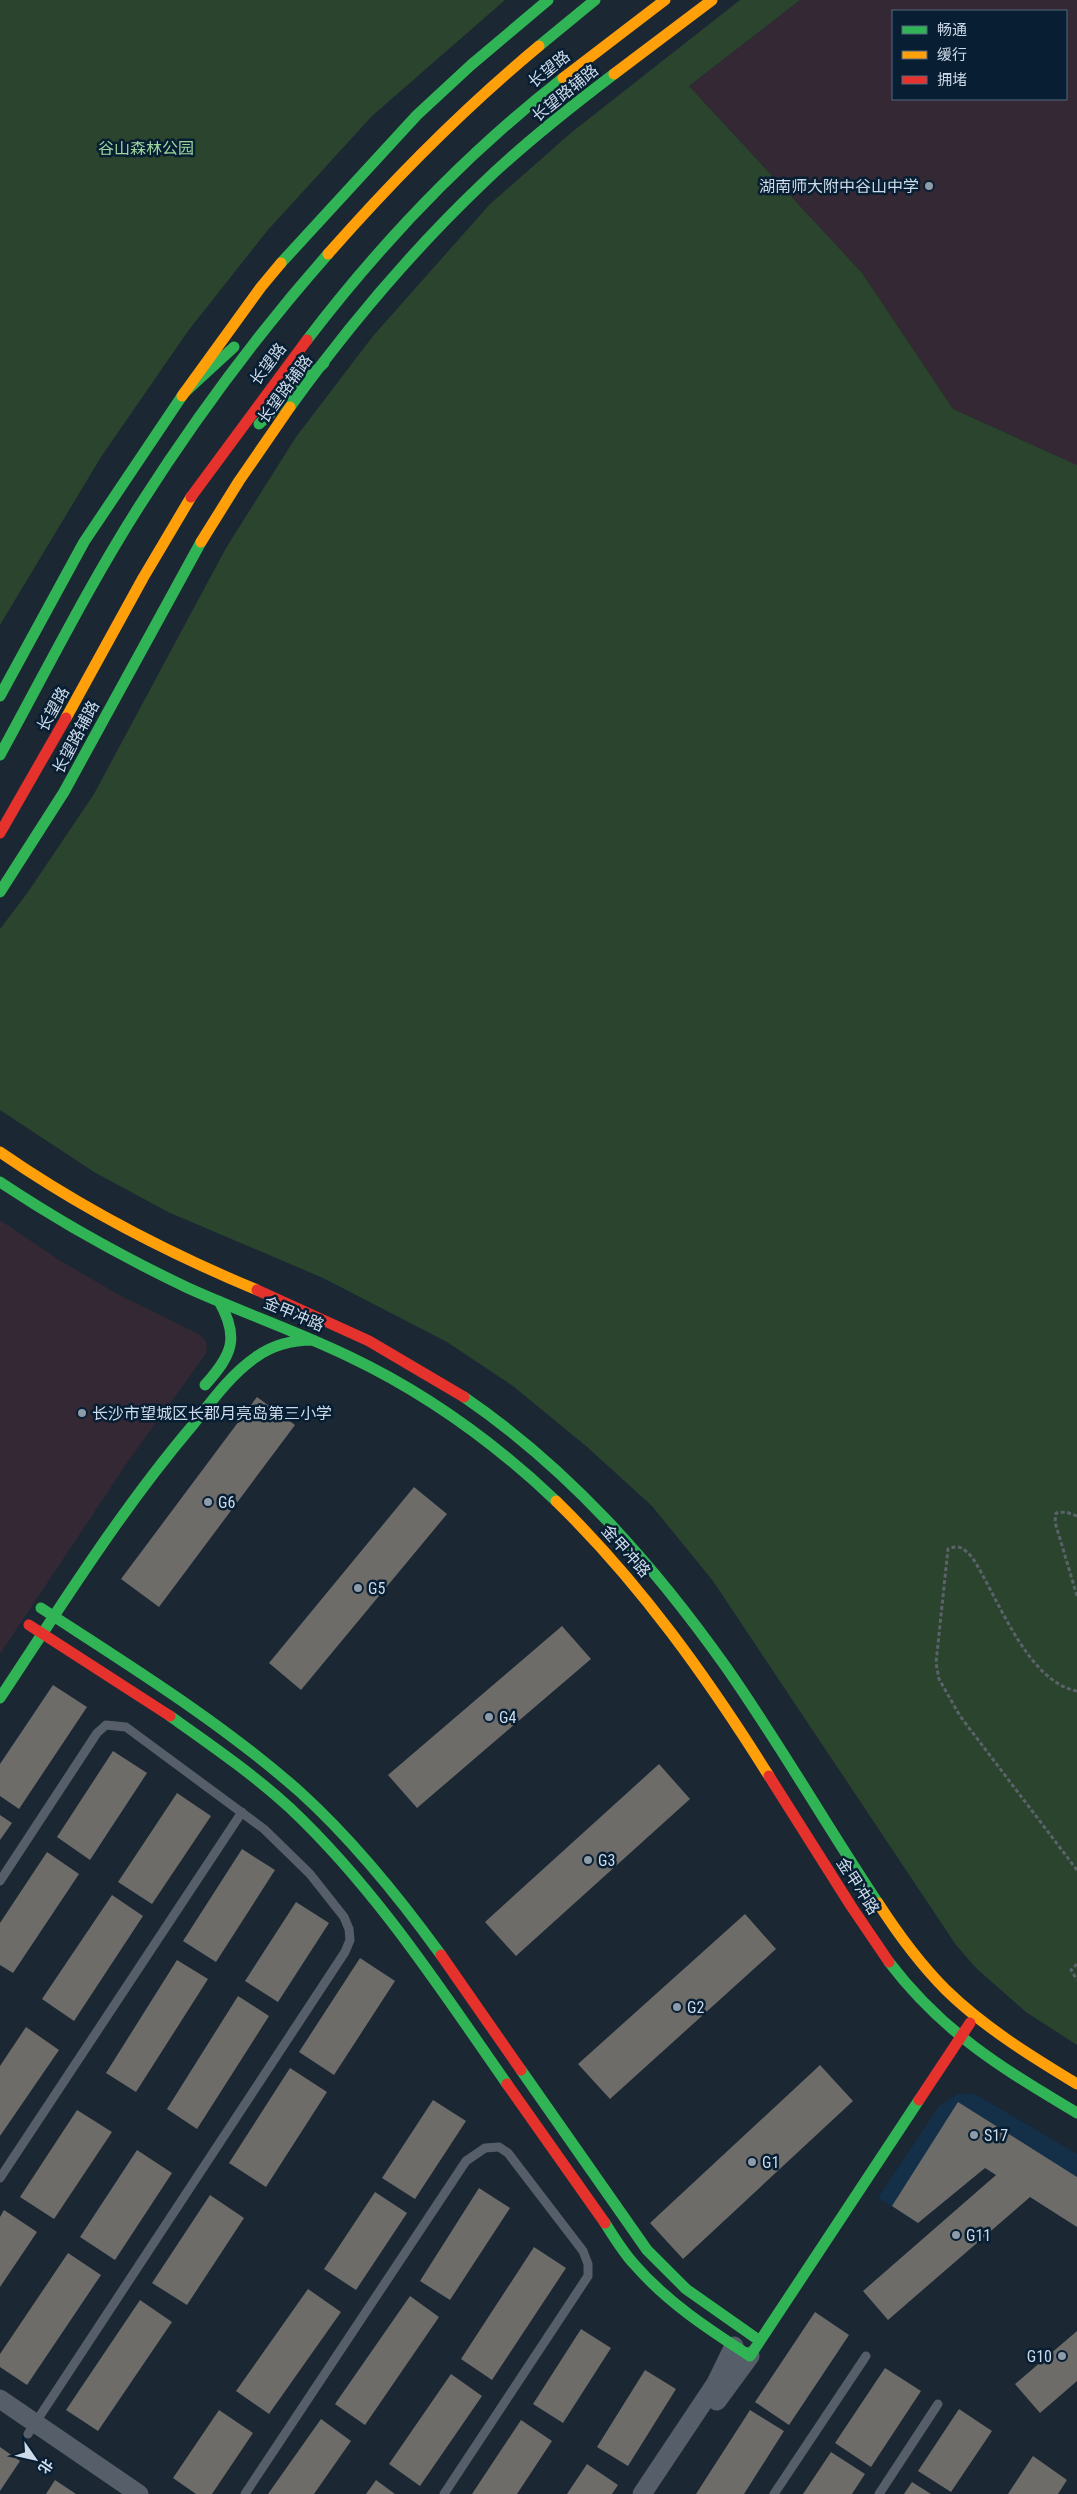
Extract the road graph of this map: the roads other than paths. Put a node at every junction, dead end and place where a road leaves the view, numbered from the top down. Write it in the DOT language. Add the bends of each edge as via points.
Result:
graph roads {
  1 [pos="548,0"];
  2 [pos="595,0"];
  3 [pos="665,0"];
  4 [pos="712,0"];
  5 [pos="288,297"];
  6 [pos="324,363"];
  7 [pos="184,393"];
  8 [pos="211,469"];
  9 [pos="0,696"];
  10 [pos="0,755"];
  11 [pos="0,833"];
  12 [pos="0,892"];
  13 [pos="0,1152"];
  14 [pos="0,1182"];
  15 [pos="219,1301"];
  16 [pos="314,1340"];
  17 [pos="199,1392"];
  18 [pos="49,1595"];
  19 [pos="41,1608"];
  20 [pos="54,1617"];
  21 [pos="43,1634"];
  22 [pos="0,1698"];
  23 [pos="242,1812"];
  24 [pos="0,1880"];
  25 [pos="961,2004"];
  26 [pos="975,2016"];
  27 [pos="944,2030"];
  28 [pos="960,2038"];
  29 [pos="1077,2084"];
  30 [pos="1077,2113"];
  31 [pos="0,2178"];
  32 [pos="748,2340"];
  33 [pos="866,2356"];
  34 [pos="0,2399"];
  35 [pos="938,2404"];
  36 [pos="0,2414"];
  37 [pos="31,2428"];
  38 [pos="124,2492"];
  39 [pos="245,2494"];
  40 [pos="444,2494"];
  41 [pos="642,2494"];
  42 [pos="656,2494"];
  43 [pos="774,2494"];
  44 [pos="879,2494"];
  1 -- 7 [label="main road" via="470,65 320,218 261,287"];
  2 -- 5 [label="main road, 长望路" via="515,64 464,112 356,220"];
  3 -- 8 [label="main road, 长望路" via="499,131 437,191 380,251 331,310"];
  4 -- 6 [label="main road, 长望路辅路" via="554,122 481,186 425,243"];
  5 -- 7 [label="main road"];
  5 -- 10 [label="main road, 长望路" via="227,376 161,472 117,542"];
  6 -- 8 [label="main road"];
  6 -- 12 [label="main road, 长望路辅路" via="238,481 168,598 85,757"];
  7 -- 9 [label="main road" via="84,542"];
  8 -- 11 [label="main road, 长望路" via="151,565 61,730"];
  13 -- 25 [label="main road, 金甲冲路" via="131,1233 340,1326 411,1364 448,1385 535,1450 614,1526 669,1588 723,1664 910,1949"];
  14 -- 15 [label="main road, 金甲冲路" via="62,1222"];
  15 -- 16 [label="main road, 金甲冲路"];
  15 -- 17 [label="main road" via="228,1315 233,1338 224,1365"];
  16 -- 20 [label="main road" via="278,1343 250,1361 237,1374 152,1475"];
  16 -- 27 [label="main road, 金甲冲路" via="391,1378 479,1435 570,1514 604,1549 684,1646 842,1892"];
  18 -- 19 [label="main road"];
  19 -- 20 [label="main road"];
  19 -- 21 [label="main road" via="27,1629"];
  20 -- 21 [label="main road"];
  20 -- 32 [label="main road" via="257,1756 333,1824 381,1876 422,1928 647,2250 670,2277"];
  21 -- 22 [label="main road"];
  21 -- 32 [label="main road" via="244,1770 318,1837 366,1889 406,1940 632,2262 655,2289 682,2312"];
  23 -- 24 [label="lane" via="126,1727 106,1725 97,1733"];
  23 -- 31 [label="lane"];
  23 -- 37 [label="lane" via="310,1874 344,1917 350,1940"];
  25 -- 26 [label="main road, 金甲冲路"];
  25 -- 27 [label="main road"];
  26 -- 28 [label="main road"];
  26 -- 29 [label="main road, 金甲冲路" via="1003,2038"];
  27 -- 28 [label="main road, 金甲冲路"];
  28 -- 30 [label="main road, 金甲冲路"];
  28 -- 32 [label="main road"];
  32 -- 41 [label="street"];
  32 -- 42 [label="street"];
  33 -- 43 [label="lane"];
  34 -- 37 [label="street"];
  35 -- 44 [label="lane"];
  36 -- 37 [label="street"];
  37 -- 38 [label="street"];
  39 -- 40 [label="lane" via="466,2161 485,2148 499,2147 508,2154 582,2251 588,2264 588,2276"];
}
